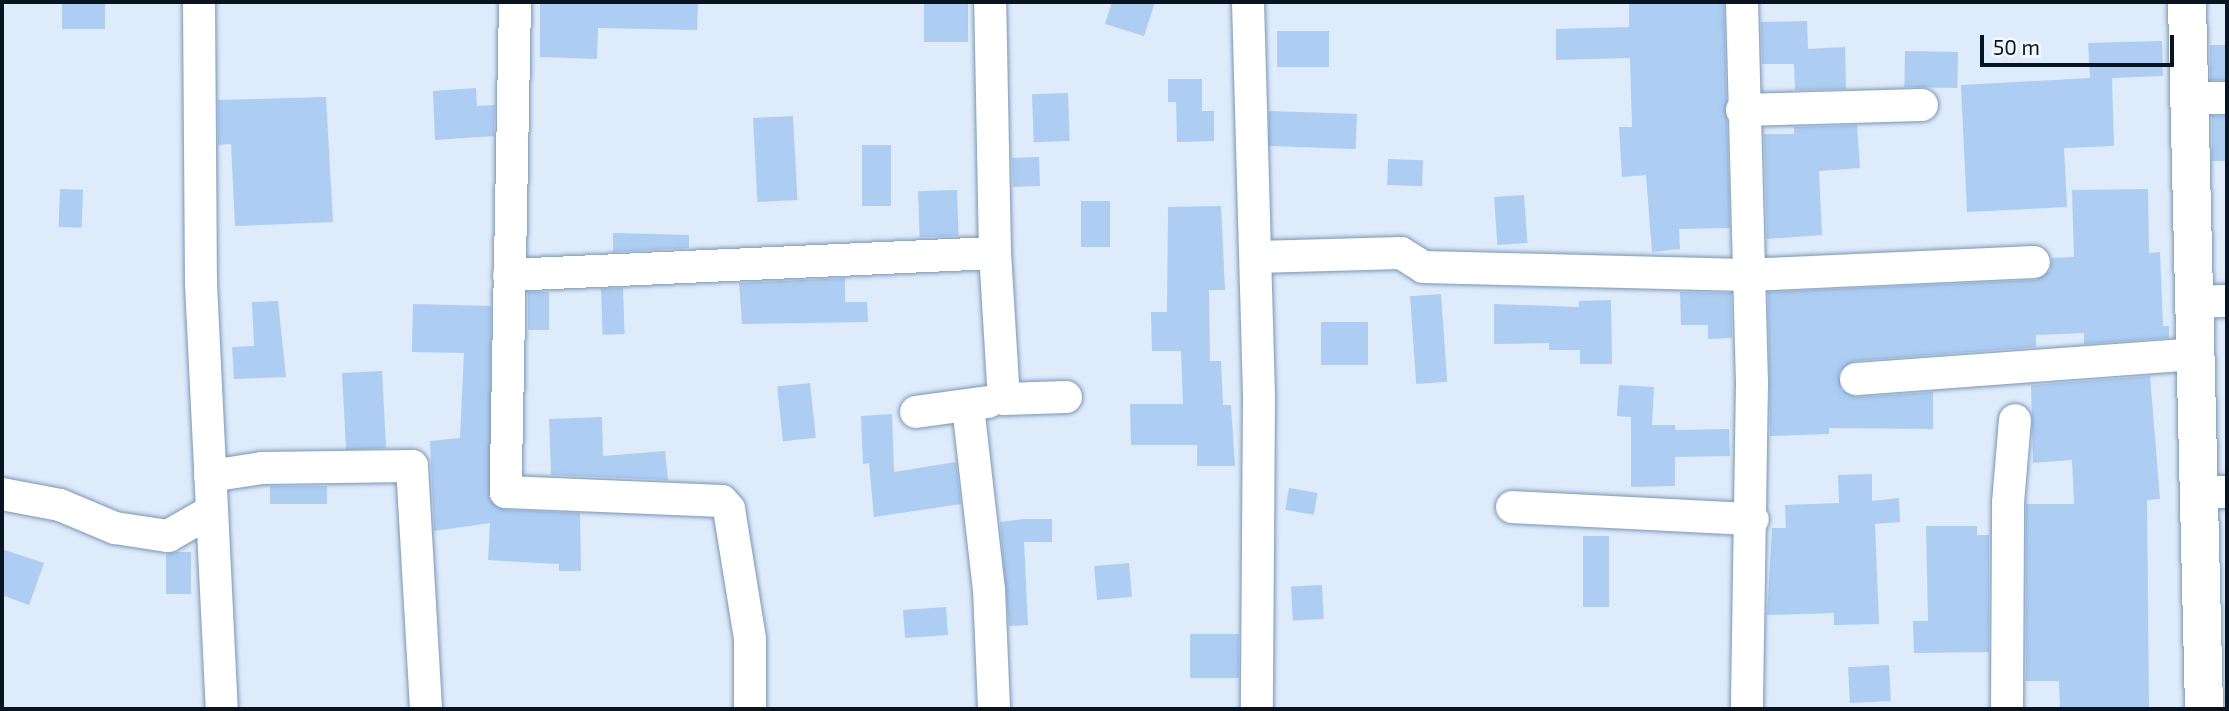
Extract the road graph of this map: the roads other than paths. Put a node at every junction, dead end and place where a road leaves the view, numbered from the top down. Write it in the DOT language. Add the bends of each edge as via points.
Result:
graph roads {
  1 [pos="199,2"];
  2 [pos="515,2"];
  3 [pos="990,2"];
  4 [pos="1248,2"];
  5 [pos="1742,2"];
  6 [pos="2187,2"];
  7 [pos="2188,98"];
  8 [pos="2227,98"];
  9 [pos="1922,104"];
  10 [pos="1742,110"];
  11 [pos="995,253"];
  12 [pos="1257,257"];
  13 [pos="2034,262"];
  14 [pos="509,275"];
  15 [pos="1747,275"];
  16 [pos="2211,302"];
  17 [pos="2196,354"];
  18 [pos="1856,379"];
  19 [pos="1066,397"];
  20 [pos="1003,399"];
  21 [pos="968,406"];
  22 [pos="916,412"];
  23 [pos="2015,420"];
  24 [pos="210,476"];
  25 [pos="2214,492"];
  26 [pos="2,494"];
  27 [pos="1512,507"];
  28 [pos="210,512"];
  29 [pos="1752,519"];
  30 [pos="222,709"];
  31 [pos="426,709"];
  32 [pos="750,709"];
  33 [pos="994,709"];
  34 [pos="1257,709"];
  35 [pos="1746,709"];
  36 [pos="2007,709"];
  37 [pos="2204,709"];
  1 -- 24 [label="street" via="201,284"];
  2 -- 14 [label="street"];
  3 -- 11 [label="street"];
  4 -- 12 [label="street"];
  5 -- 10 [label="street"];
  6 -- 7 [label="street"];
  7 -- 8 [label="street"];
  7 -- 16 [label="street"];
  9 -- 10 [label="street"];
  10 -- 15 [label="street"];
  11 -- 14 [label="street"];
  11 -- 20 [label="street"];
  12 -- 15 [label="street" via="1401,253 1423,268"];
  12 -- 34 [label="street"];
  13 -- 15 [label="street"];
  14 -- 32 [label="street" via="506,492 722,501 729,509 750,639"];
  15 -- 29 [label="street"];
  16 -- 17 [label="street"];
  17 -- 18 [label="street"];
  17 -- 25 [label="street"];
  19 -- 20 [label="street"];
  20 -- 21 [label="street"];
  21 -- 22 [label="street"];
  21 -- 33 [label="street" via="989,589"];
  23 -- 36 [label="street" via="2008,503"];
  24 -- 28 [label="street"];
  24 -- 31 [label="street" via="262,468 412,466"];
  25 -- 37 [label="street"];
  26 -- 28 [label="street" via="60,505 115,528 168,536"];
  27 -- 29 [label="street"];
  28 -- 30 [label="street"];
  29 -- 35 [label="street"];
}
